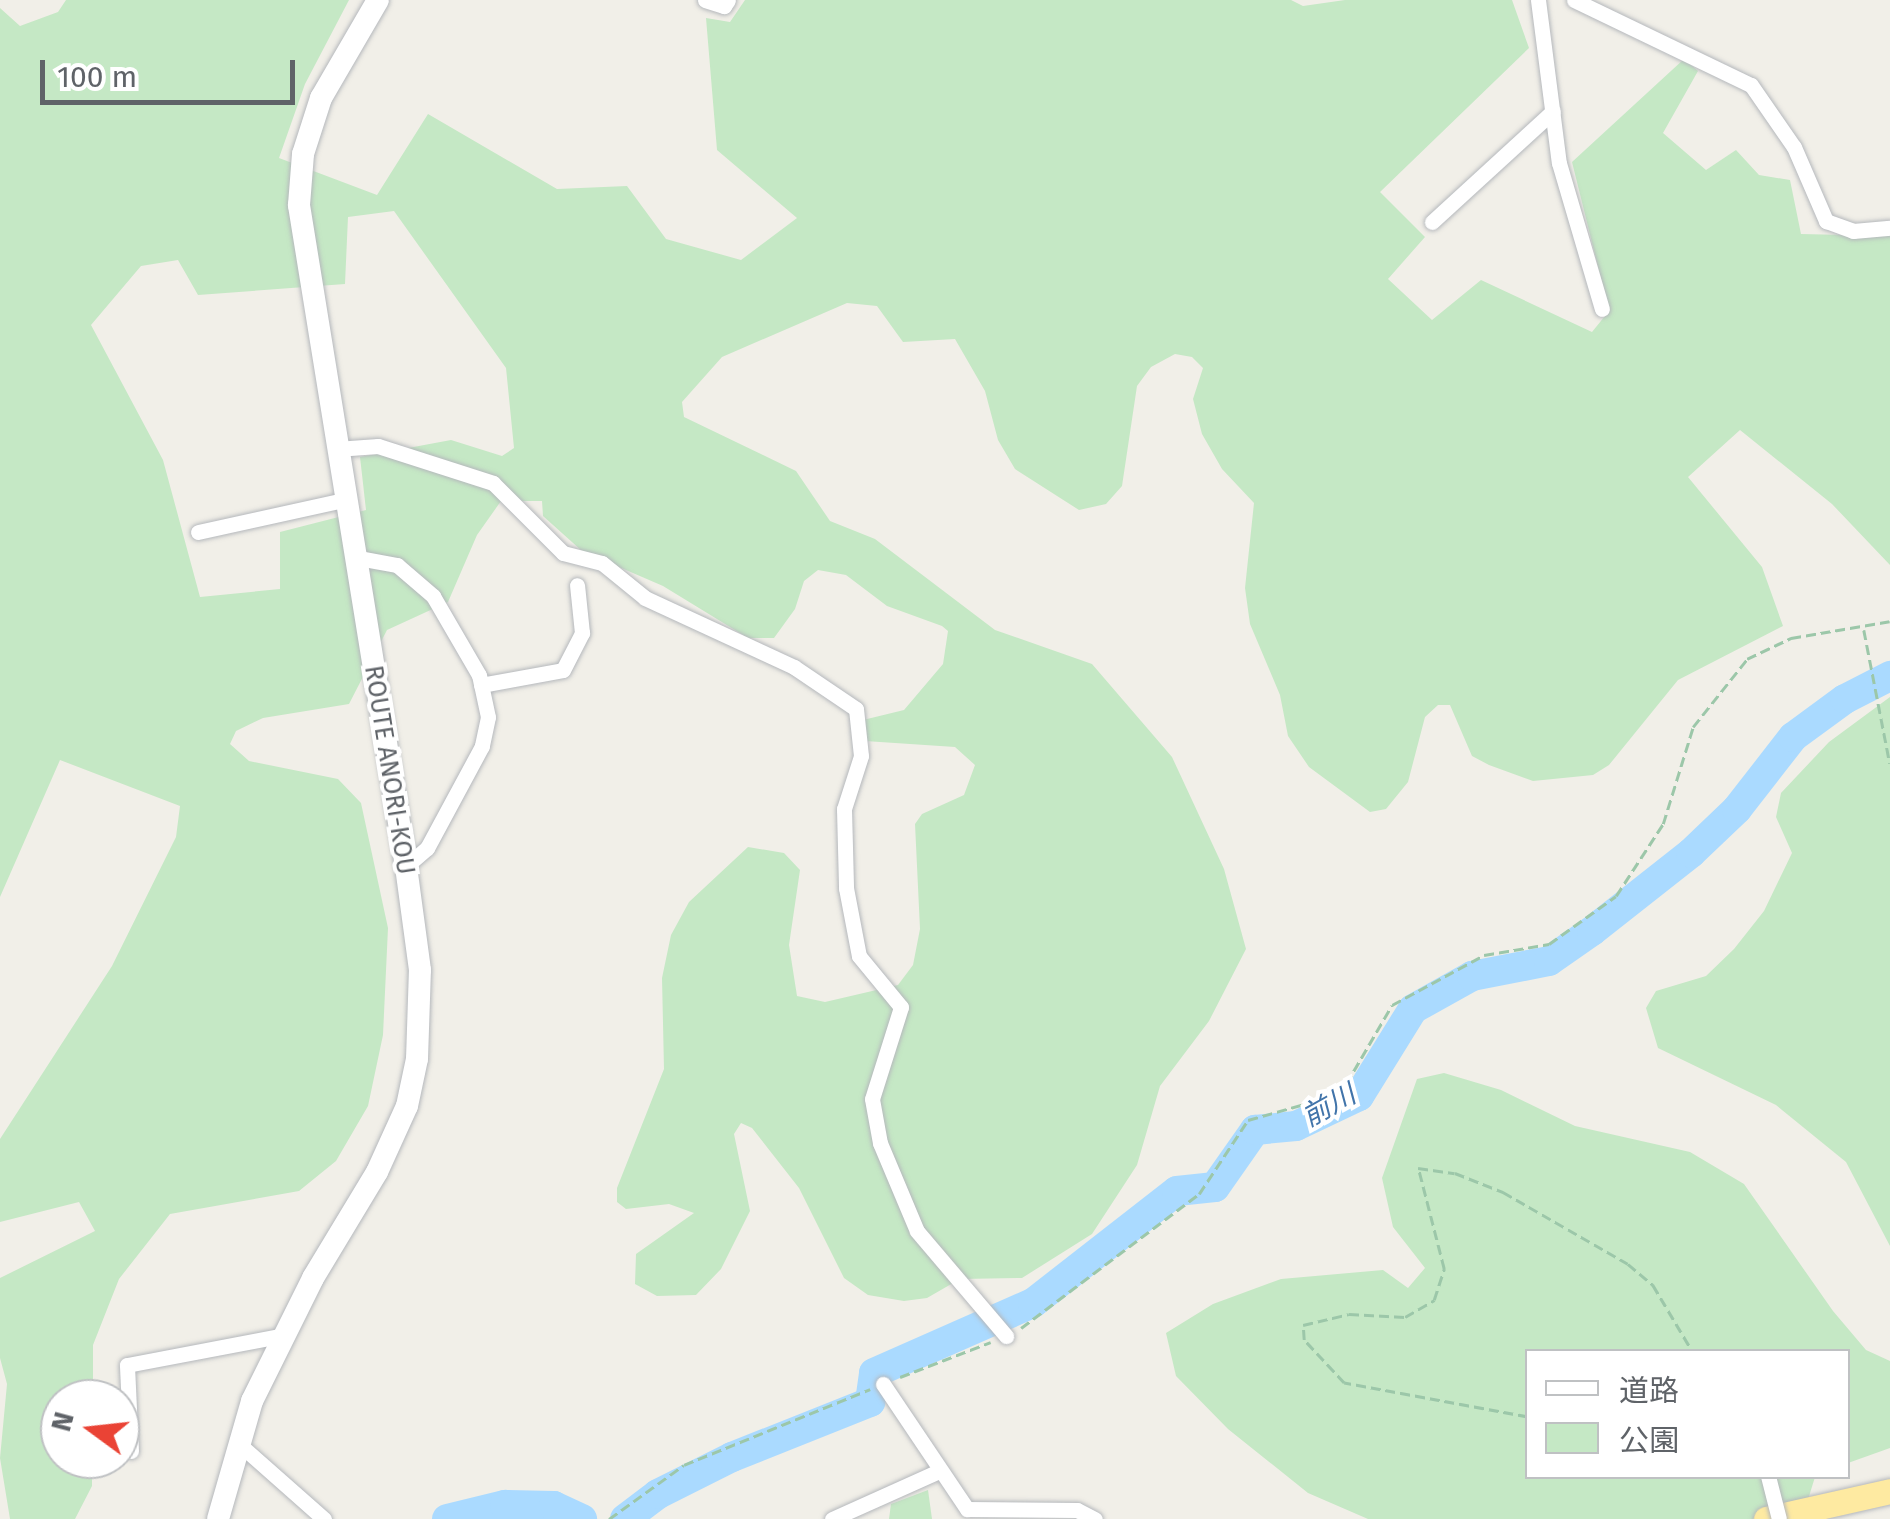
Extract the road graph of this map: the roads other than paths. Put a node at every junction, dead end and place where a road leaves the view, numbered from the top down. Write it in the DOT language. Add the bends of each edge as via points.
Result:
graph roads {
  1 [pos="378,0"];
  2 [pos="704,0"];
  3 [pos="728,0"];
  4 [pos="1538,0"];
  5 [pos="1574,0"];
  6 [pos="1554,111"];
  7 [pos="1432,222"];
  8 [pos="1890,228"];
  9 [pos="1602,309"];
  10 [pos="336,449"];
  11 [pos="344,500"];
  12 [pos="198,532"];
  13 [pos="354,556"];
  14 [pos="578,585"];
  15 [pos="481,685"];
  16 [pos="406,866"];
  17 [pos="1000,1326"];
  18 [pos="284,1335"];
  19 [pos="128,1379"];
  20 [pos="883,1384"];
  21 [pos="238,1444"];
  22 [pos="939,1471"];
  23 [pos="1769,1479"];
  24 [pos="1890,1490"];
  25 [pos="218,1519"];
  26 [pos="324,1519"];
  27 [pos="832,1519"];
  28 [pos="1094,1519"];
  29 [pos="1766,1519"];
  30 [pos="1779,1519"];
  1 -- 10 [label="main road, ROUTE ANORI-KOU" via="321,98 300,179 301,228"];
  2 -- 3 [label="street" via="724,6"];
  4 -- 6 [label="street"];
  5 -- 8 [label="street" via="1752,86 1794,147 1826,221 1853,231"];
  6 -- 7 [label="street"];
  6 -- 9 [label="street" via="1559,163"];
  10 -- 11 [label="main road, ROUTE ANORI-KOU"];
  10 -- 17 [label="street" via="378,446 493,483 563,553 602,563 645,598 794,667 856,709 861,756 844,809 846,888 859,956 901,1006 872,1099 880,1143 917,1232"];
  11 -- 12 [label="street"];
  11 -- 13 [label="main road, ROUTE ANORI-KOU"];
  13 -- 15 [label="street" via="397,565 433,596"];
  13 -- 16 [label="main road, ROUTE ANORI-KOU"];
  14 -- 15 [label="street" via="582,633 563,670"];
  15 -- 16 [label="street" via="489,732 427,848"];
  16 -- 18 [label="main road, ROUTE ANORI-KOU" via="421,1020 406,1106 377,1172"];
  18 -- 19 [label="street" via="127,1365"];
  18 -- 21 [label="main road, ROUTE ANORI-KOU"];
  20 -- 22 [label="street"];
  21 -- 25 [label="main road, ROUTE ANORI-KOU"];
  21 -- 26 [label="street"];
  22 -- 27 [label="street"];
  22 -- 28 [label="street" via="958,1502 976,1513 1077,1510"];
  23 -- 30 [label="street, bridge"];
  24 -- 29 [label="highway"];
}
